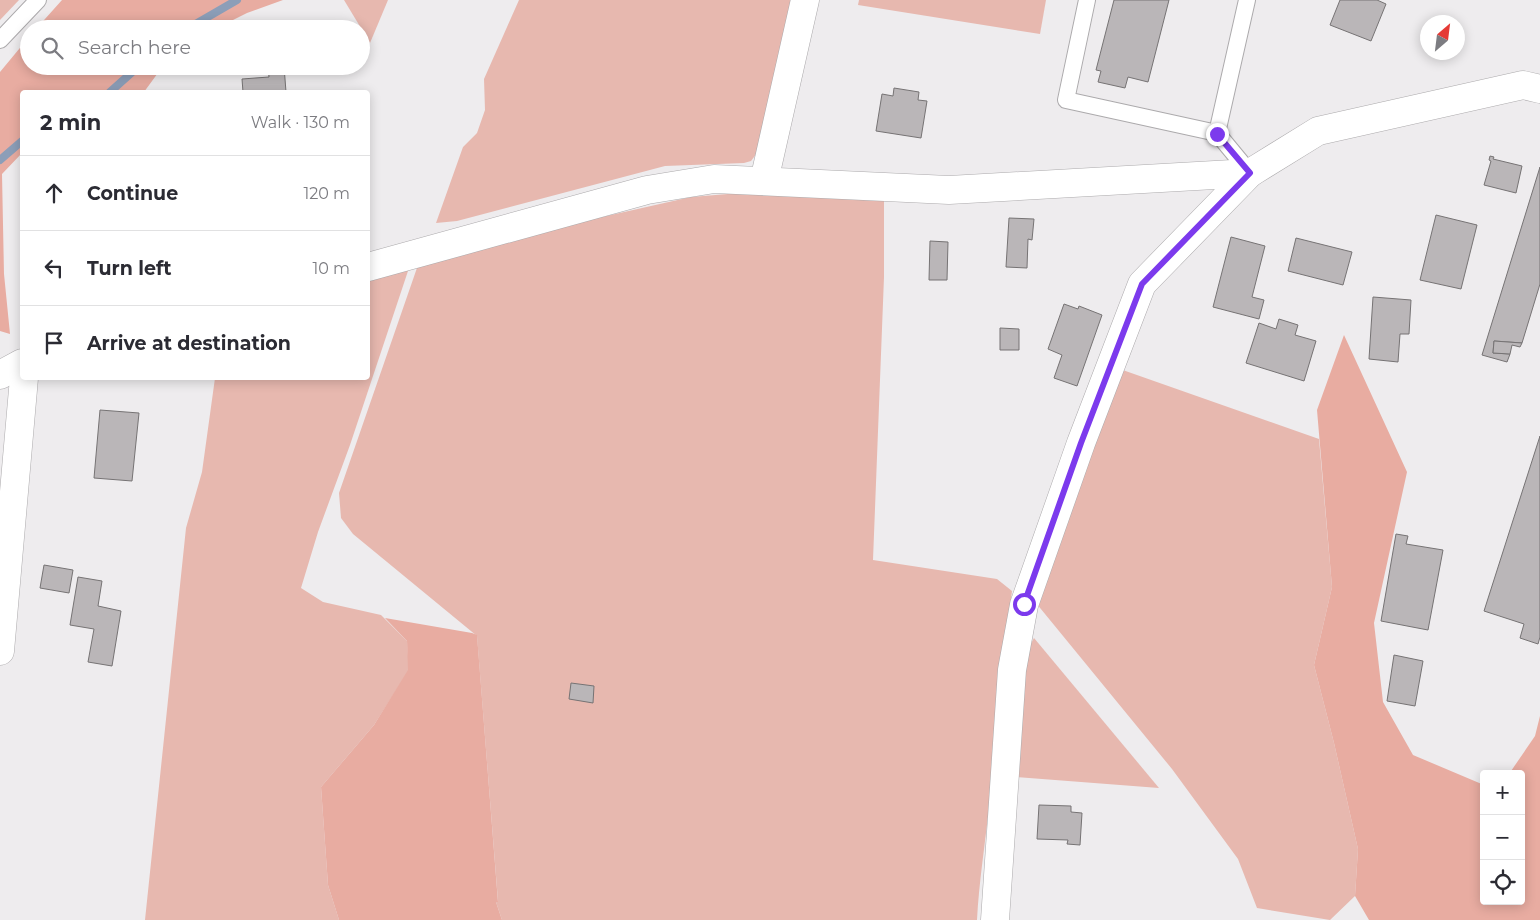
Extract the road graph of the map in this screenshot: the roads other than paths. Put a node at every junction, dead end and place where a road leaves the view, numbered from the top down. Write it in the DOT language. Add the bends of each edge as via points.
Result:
graph roads {
  1 [pos="38,0"];
  2 [pos="805,0"];
  3 [pos="1087,0"];
  4 [pos="1247,0"];
  5 [pos="0,40"];
  6 [pos="1540,89"];
  7 [pos="1217,134"];
  8 [pos="1250,173"];
  9 [pos="764,182"];
  10 [pos="370,266"];
  11 [pos="0,352"];
  12 [pos="20,361"];
  13 [pos="20,363"];
  14 [pos="0,375"];
  15 [pos="24,380"];
  16 [pos="0,651"];
  17 [pos="995,920"];
  1 -- 5 [label="lane"];
  2 -- 9 [label="street"];
  3 -- 7 [label="lane" via="1066,100"];
  4 -- 7 [label="lane"];
  6 -- 8 [label="street" via="1523,85 1318,132"];
  7 -- 8 [label="lane"];
  8 -- 9 [label="street" via="950,190"];
  8 -- 17 [label="street" via="1142,284 1024,604 1012,670"];
  9 -- 10 [label="street" via="714,179 647,190"];
  11 -- 12 [label="street"];
  13 -- 14 [label="street"];
  15 -- 16 [label="street"];
}
